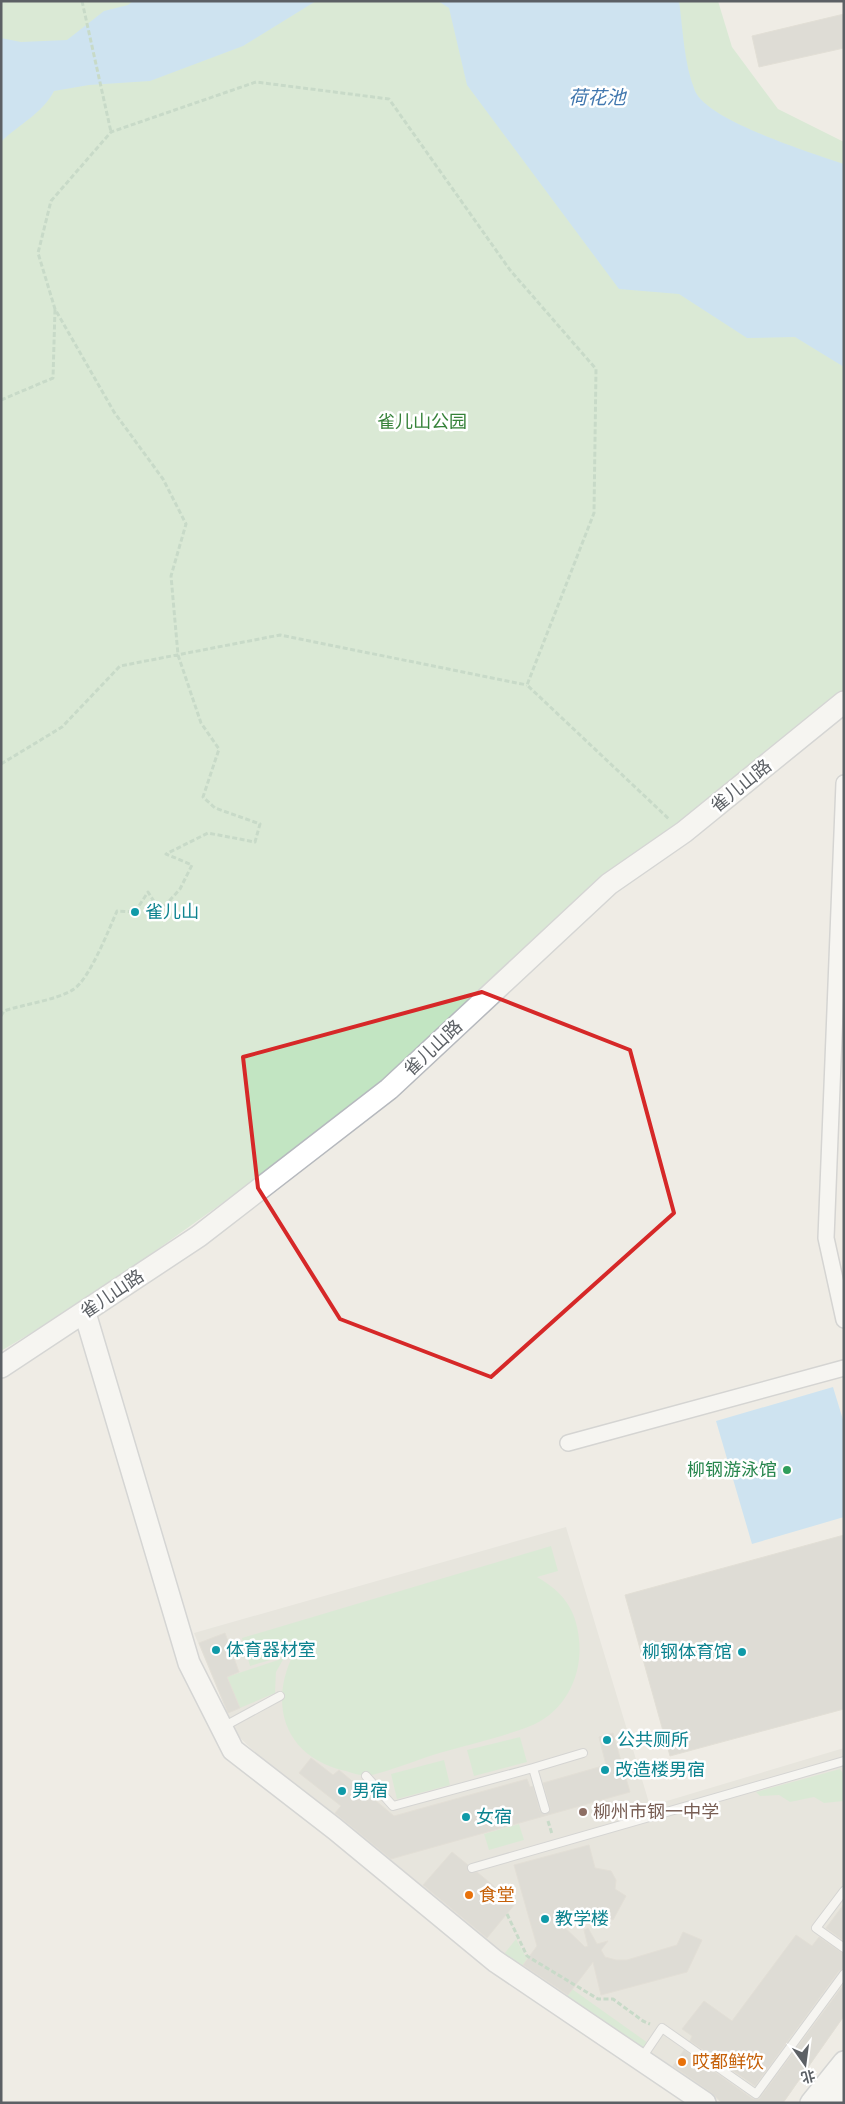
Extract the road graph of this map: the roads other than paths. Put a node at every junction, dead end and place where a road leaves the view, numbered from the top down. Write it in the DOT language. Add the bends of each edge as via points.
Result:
graph roads {
  1 [pos="844,702"];
  2 [pos="844,783"];
  3 [pos="85,1313"];
  4 [pos="844,1320"];
  5 [pos="1,1367"];
  6 [pos="844,1368"];
  7 [pos="568,1443"];
  8 [pos="280,1696"];
  9 [pos="221,1728"];
  10 [pos="583,1753"];
  11 [pos="844,1761"];
  12 [pos="533,1768"];
  13 [pos="366,1776"];
  14 [pos="545,1808"];
  15 [pos="472,1868"];
  16 [pos="844,1891"];
  17 [pos="844,1948"];
  18 [pos="844,1974"];
  19 [pos="640,2059"];
  20 [pos="844,2062"];
  21 [pos="844,2086"];
  22 [pos="705,2103"];
  23 [pos="811,2103"];
  24 [pos="830,2103"];
  1 -- 3 [label="street, 雀儿山路" via="684,832 609,884 389,1089 199,1236"];
  2 -- 4 [label="street" via="826,1238"];
  3 -- 5 [label="street, 雀儿山路"];
  3 -- 9 [label="street" via="188,1663"];
  6 -- 7 [label="street"];
  8 -- 9 [label="lane"];
  9 -- 19 [label="street" via="233,1750 495,1961"];
  10 -- 12 [label="lane"];
  11 -- 15 [label="lane"];
  12 -- 13 [label="lane" via="393,1806"];
  12 -- 14 [label="lane"];
  16 -- 17 [label="lane" via="816,1928"];
  18 -- 19 [label="lane" via="756,2094 662,2028"];
  19 -- 22 [label="street"];
  20 -- 23 [label="street"];
  21 -- 24 [label="street"];
}
